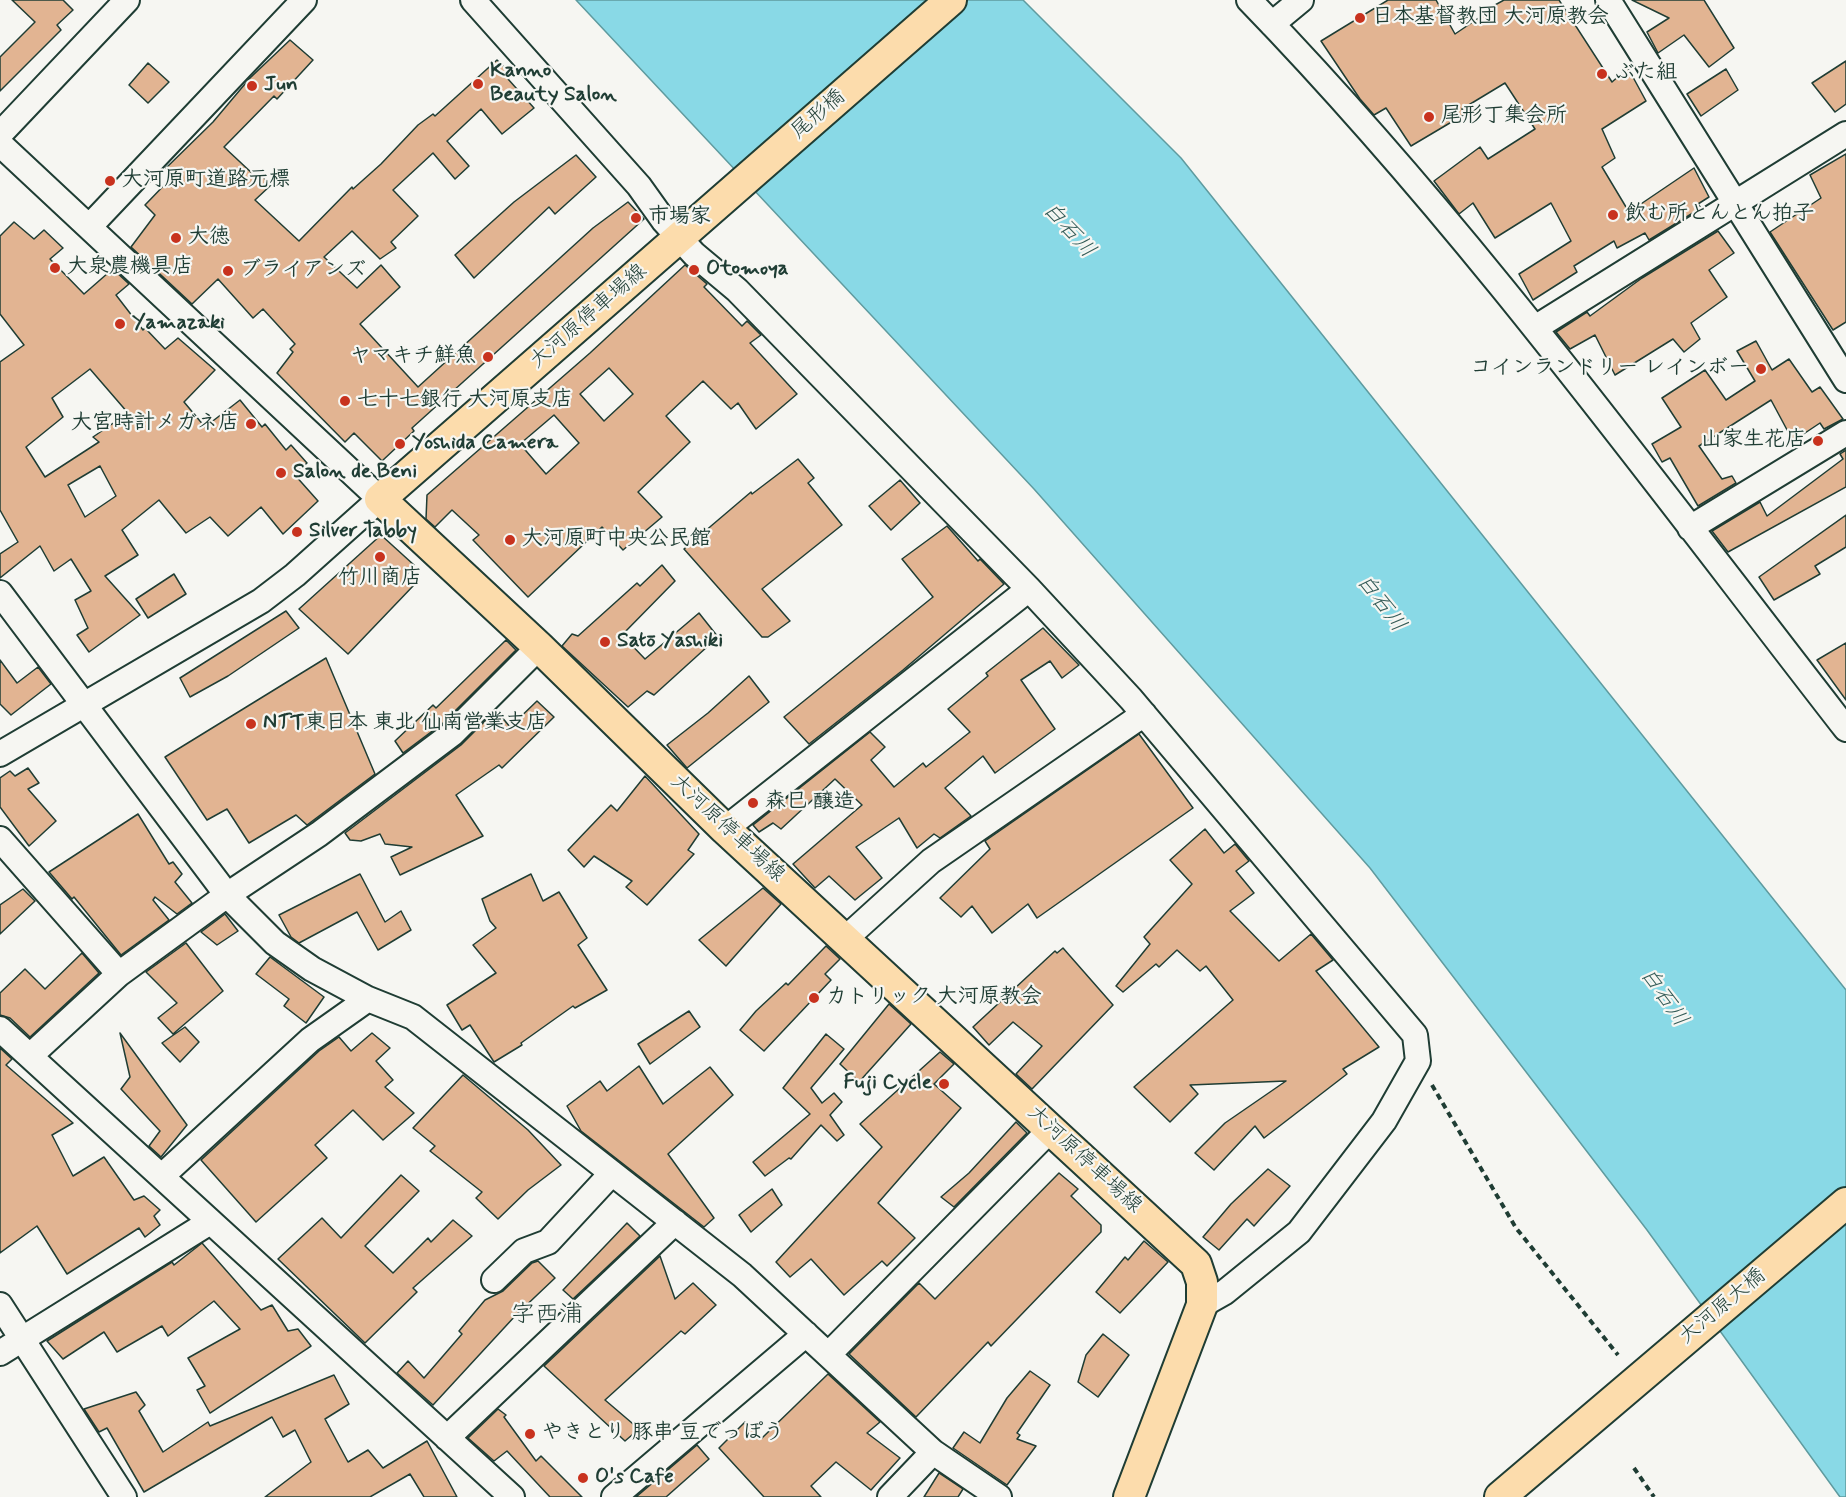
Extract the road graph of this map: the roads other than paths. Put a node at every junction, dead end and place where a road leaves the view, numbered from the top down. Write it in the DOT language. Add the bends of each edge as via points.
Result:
graph roads {
  1 [pos="127,0"];
  2 [pos="304,0"];
  3 [pos="473,0"];
  4 [pos="951,0"];
  5 [pos="1249,0"];
  6 [pos="1301,0"];
  7 [pos="1608,0"];
  8 [pos="1272,24"];
  9 [pos="0,134"];
  10 [pos="1846,134"];
  11 [pos="0,144"];
  12 [pos="1737,202"];
  13 [pos="88,227"];
  14 [pos="684,234"];
  15 [pos="1535,328"];
  16 [pos="1846,380"];
  17 [pos="1846,433"];
  18 [pos="380,499"];
  19 [pos="1690,528"];
  20 [pos="1029,589"];
  21 [pos="0,593"];
  22 [pos="539,647"];
  23 [pos="85,704"];
  24 [pos="1144,714"];
  25 [pos="1846,729"];
  26 [pos="0,754"];
  27 [pos="726,829"];
  28 [pos="0,839"];
  29 [pos="228,895"];
  30 [pos="845,939"];
  31 [pos="118,974"];
  32 [pos="368,999"];
  33 [pos="0,1029"];
  34 [pos="30,1056"];
  35 [pos="1051,1130"];
  36 [pos="612,1173"];
  37 [pos="162,1176"];
  38 [pos="1846,1203"];
  39 [pos="210,1222"];
  40 [pos="675,1222"];
  41 [pos="494,1280"];
  42 [pos="0,1305"];
  43 [pos="1202,1305"];
  44 [pos="806,1334"];
  45 [pos="22,1339"];
  46 [pos="0,1353"];
  47 [pos="829,1354"];
  48 [pos="447,1438"];
  49 [pos="933,1452"];
  50 [pos="124,1497"];
  51 [pos="512,1497"];
  52 [pos="614,1497"];
  53 [pos="890,1497"];
  54 [pos="999,1497"];
  55 [pos="1129,1497"];
  56 [pos="1500,1497"];
  1 -- 9 [label="street"];
  2 -- 13 [label="street"];
  3 -- 14 [label="street"];
  4 -- 14 [label="main road, 尾形橋"];
  5 -- 8 [label="street"];
  6 -- 8 [label="street"];
  7 -- 12 [label="street"];
  8 -- 15 [label="street" via="1398,160"];
  10 -- 12 [label="street"];
  11 -- 13 [label="street"];
  12 -- 15 [label="street"];
  12 -- 16 [label="street"];
  13 -- 18 [label="street"];
  14 -- 18 [label="main road, 大河原停車場線"];
  14 -- 20 [label="street"];
  15 -- 19 [label="street"];
  17 -- 19 [label="street"];
  18 -- 22 [label="main road, 大河原停車場線"];
  18 -- 23 [label="street" via="261,601"];
  19 -- 25 [label="street"];
  20 -- 24 [label="street"];
  20 -- 27 [label="street"];
  21 -- 23 [label="street"];
  22 -- 27 [label="main road, 大河原停車場線"];
  22 -- 29 [label="street" via="452,734 319,834"];
  23 -- 26 [label="street"];
  23 -- 29 [label="street"];
  24 -- 30 [label="street" via="932,861"];
  24 -- 43 [label="street" via="1415,1035 1418,1061 1384,1121 1299,1232 1225,1292"];
  27 -- 30 [label="main road, 大河原停車場線"];
  28 -- 31 [label="street"];
  29 -- 31 [label="street"];
  29 -- 32 [label="street" via="275,943 312,969"];
  30 -- 35 [label="main road, 大河原停車場線"];
  31 -- 34 [label="street"];
  32 -- 36 [label="street" via="413,1017"];
  32 -- 37 [label="street" via="310,1040"];
  33 -- 34 [label="street"];
  34 -- 37 [label="street"];
  35 -- 43 [label="main road, 大河原停車場線" via="1196,1263 1202,1282"];
  35 -- 47 [label="street"];
  36 -- 40 [label="street"];
  36 -- 41 [label="street" via="548,1242 524,1251"];
  37 -- 39 [label="street"];
  38 -- 56 [label="main road, 大河原大橋"];
  39 -- 45 [label="street"];
  39 -- 48 [label="street"];
  40 -- 44 [label="street" via="742,1275"];
  40 -- 48 [label="street"];
  42 -- 45 [label="street"];
  43 -- 55 [label="main road, 大河原停車場線"];
  44 -- 47 [label="street"];
  44 -- 52 [label="street"];
  45 -- 46 [label="street"];
  45 -- 50 [label="street"];
  47 -- 49 [label="street"];
  48 -- 51 [label="street"];
  49 -- 53 [label="street"];
  49 -- 54 [label="street"];
}
